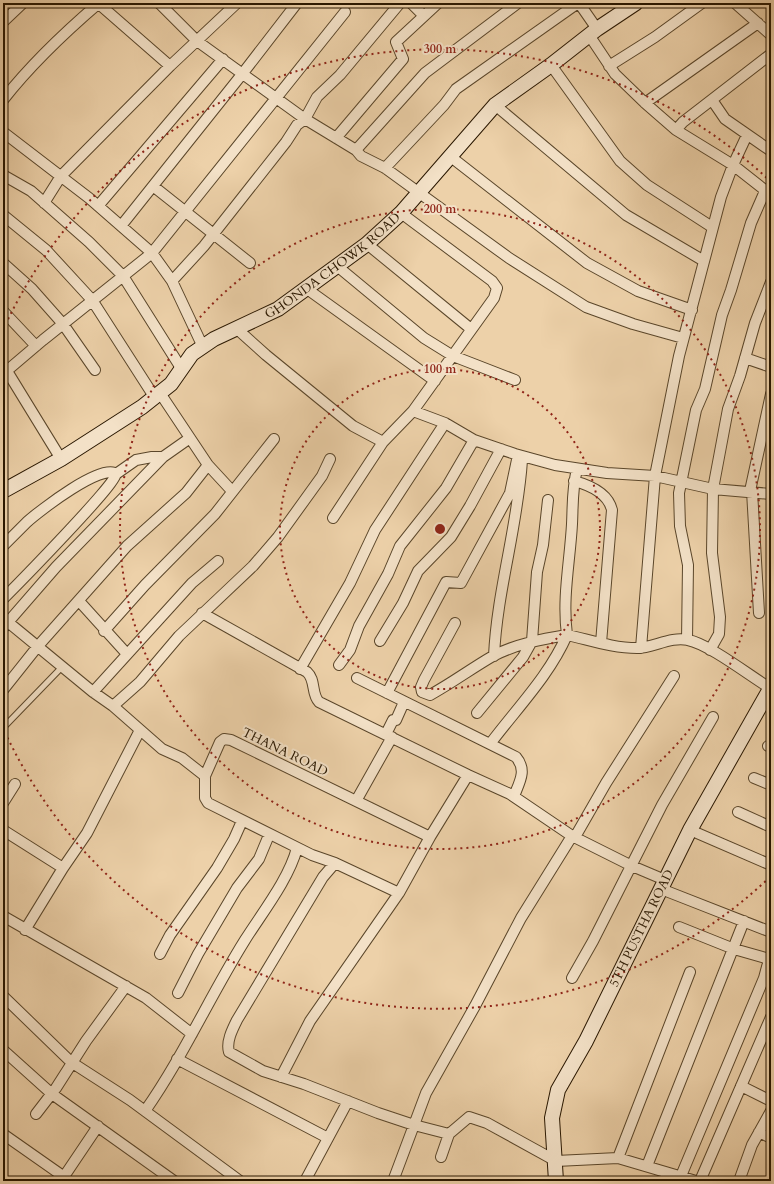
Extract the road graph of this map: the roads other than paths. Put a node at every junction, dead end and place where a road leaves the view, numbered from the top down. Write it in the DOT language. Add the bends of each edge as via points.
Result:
graph roads {
  1 [pos="23,3"];
  2 [pos="99,3"];
  3 [pos="159,3"];
  4 [pos="237,3"];
  5 [pos="296,3"];
  6 [pos="400,3"];
  7 [pos="411,3"];
  8 [pos="438,3"];
  9 [pos="518,3"];
  10 [pos="579,3"];
  11 [pos="636,3"];
  12 [pos="702,3"];
  13 [pos="735,3"];
  14 [pos="345,12"];
  15 [pos="424,16"];
  16 [pos="3,22"];
  17 [pos="758,23"];
  18 [pos="593,32"];
  19 [pos="771,35"];
  20 [pos="198,41"];
  21 [pos="771,54"];
  22 [pos="223,59"];
  23 [pos="551,65"];
  24 [pos="170,66"];
  25 [pos="609,66"];
  26 [pos="243,73"];
  27 [pos="276,98"];
  28 [pos="3,100"];
  29 [pos="712,100"];
  30 [pos="645,103"];
  31 [pos="495,105"];
  32 [pos="305,119"];
  33 [pos="676,130"];
  34 [pos="3,132"];
  35 [pos="747,135"];
  36 [pos="336,138"];
  37 [pos="356,150"];
  38 [pos="771,151"];
  39 [pos="452,157"];
  40 [pos="733,165"];
  41 [pos="385,168"];
  42 [pos="3,175"];
  43 [pos="61,176"];
  44 [pos="153,186"];
  45 [pos="419,193"];
  46 [pos="768,193"];
  47 [pos="44,203"];
  48 [pos="98,206"];
  49 [pos="186,211"];
  50 [pos="401,213"];
  51 [pos="3,215"];
  52 [pos="121,226"];
  53 [pos="712,227"];
  54 [pos="214,233"];
  55 [pos="367,244"];
  56 [pos="152,253"];
  57 [pos="704,261"];
  58 [pos="3,263"];
  59 [pos="250,263"];
  60 [pos="337,266"];
  61 [pos="123,276"];
  62 [pos="172,281"];
  63 [pos="771,282"];
  64 [pos="307,289"];
  65 [pos="92,300"];
  66 [pos="692,310"];
  67 [pos="3,311"];
  68 [pos="62,324"];
  69 [pos="236,328"];
  70 [pos="472,329"];
  71 [pos="683,338"];
  72 [pos="36,346"];
  73 [pos="203,347"];
  74 [pos="452,356"];
  75 [pos="745,358"];
  76 [pos="771,367"];
  77 [pos="181,368"];
  78 [pos="95,370"];
  79 [pos="5,372"];
  80 [pos="515,380"];
  81 [pos="435,381"];
  82 [pos="771,394"];
  83 [pos="157,396"];
  84 [pos="413,411"];
  85 [pos="445,423"];
  86 [pos="190,438"];
  87 [pos="274,439"];
  88 [pos="474,440"];
  89 [pos="383,442"];
  90 [pos="501,450"];
  91 [pos="520,455"];
  92 [pos="163,457"];
  93 [pos="61,459"];
  94 [pos="330,459"];
  95 [pos="208,465"];
  96 [pos="578,469"];
  97 [pos="116,474"];
  98 [pos="655,476"];
  99 [pos="574,481"];
  100 [pos="681,482"];
  101 [pos="713,489"];
  102 [pos="232,491"];
  103 [pos="751,491"];
  104 [pos="3,492"];
  105 [pos="771,494"];
  106 [pos="548,500"];
  107 [pos="333,518"];
  108 [pos="3,546"];
  109 [pos="218,560"];
  110 [pos="3,599"];
  111 [pos="79,601"];
  112 [pos="202,613"];
  113 [pos="759,613"];
  114 [pos="4,622"];
  115 [pos="455,623"];
  116 [pos="104,631"];
  117 [pos="567,635"];
  118 [pos="687,640"];
  119 [pos="380,641"];
  120 [pos="532,641"];
  121 [pos="601,643"];
  122 [pos="38,646"];
  123 [pos="641,648"];
  124 [pos="710,650"];
  125 [pos="127,654"];
  126 [pos="494,656"];
  127 [pos="339,665"];
  128 [pos="62,666"];
  129 [pos="300,669"];
  130 [pos="674,676"];
  131 [pos="357,678"];
  132 [pos="770,688"];
  133 [pos="3,690"];
  134 [pos="93,692"];
  135 [pos="387,693"];
  136 [pos="404,702"];
  137 [pos="113,706"];
  138 [pos="477,713"];
  139 [pos="713,717"];
  140 [pos="3,728"];
  141 [pos="140,730"];
  142 [pos="389,735"];
  143 [pos="490,744"];
  144 [pos="468,775"];
  145 [pos="205,776"];
  146 [pos="754,778"];
  147 [pos="15,784"];
  148 [pos="771,785"];
  149 [pos="514,796"];
  150 [pos="356,801"];
  151 [pos="3,802"];
  152 [pos="738,812"];
  153 [pos="242,821"];
  154 [pos="771,827"];
  155 [pos="3,830"];
  156 [pos="690,830"];
  157 [pos="269,834"];
  158 [pos="430,837"];
  159 [pos="574,837"];
  160 [pos="298,848"];
  161 [pos="335,863"];
  162 [pos="771,865"];
  163 [pos="632,866"];
  164 [pos="63,868"];
  165 [pos="663,884"];
  166 [pos="399,893"];
  167 [pos="3,916"];
  168 [pos="744,921"];
  169 [pos="679,927"];
  170 [pos="25,930"];
  171 [pos="771,932"];
  172 [pos="734,949"];
  173 [pos="160,954"];
  174 [pos="690,972"];
  175 [pos="572,978"];
  176 [pos="126,986"];
  177 [pos="178,993"];
  178 [pos="3,996"];
  179 [pos="771,1017"];
  180 [pos="192,1034"];
  181 [pos="3,1050"];
  182 [pos="177,1060"];
  183 [pos="71,1062"];
  184 [pos="281,1077"];
  185 [pos="741,1086"];
  186 [pos="52,1094"];
  187 [pos="348,1101"];
  188 [pos="771,1101"];
  189 [pos="145,1111"];
  190 [pos="771,1111"];
  191 [pos="36,1114"];
  192 [pos="414,1125"];
  193 [pos="98,1126"];
  194 [pos="759,1132"];
  195 [pos="3,1134"];
  196 [pos="449,1134"];
  197 [pos="328,1138"];
  198 [pos="771,1138"];
  199 [pos="441,1157"];
  200 [pos="618,1158"];
  201 [pos="556,1161"];
  202 [pos="647,1166"];
  203 [pos="681,1176"];
  204 [pos="65,1180"];
  205 [pos="702,1180"];
  206 [pos="174,1181"];
  207 [pos="240,1181"];
  208 [pos="305,1181"];
  209 [pos="393,1181"];
  210 [pos="556,1181"];
  211 [pos="739,1181"];
  1 -- 16 [label="street"];
  2 -- 24 [label="street"];
  2 -- 28 [label="street" via="34,63"];
  3 -- 20 [label="street"];
  4 -- 20 [label="street"];
  5 -- 26 [label="street"];
  6 -- 32 [label="street" via="340,75 317,98"];
  7 -- 15 [label="street"];
  8 -- 15 [label="street"];
  9 -- 37 [label="street" via="424,73"];
  10 -- 18 [label="street"];
  10 -- 41 [label="street" via="456,89"];
  11 -- 18 [label="street, GHONDA CHOWK ROAD"];
  12 -- 25 [label="street"];
  13 -- 17 [label="street"];
  14 -- 27 [label="street"];
  15 -- 36 [label="street" via="396,42 403,59"];
  17 -- 19 [label="street"];
  17 -- 30 [label="street"];
  18 -- 23 [label="street, GHONDA CHOWK ROAD"];
  18 -- 25 [label="street"];
  20 -- 22 [label="street"];
  20 -- 24 [label="street"];
  21 -- 29 [label="street"];
  22 -- 26 [label="street"];
  22 -- 48 [label="street"];
  23 -- 31 [label="street, GHONDA CHOWK ROAD"];
  23 -- 53 [label="street" via="620,161 647,185"];
  24 -- 43 [label="street"];
  25 -- 30 [label="street"];
  26 -- 27 [label="street"];
  26 -- 44 [label="street"];
  27 -- 32 [label="street"];
  27 -- 49 [label="street"];
  29 -- 33 [label="street"];
  29 -- 35 [label="street" via="725,119"];
  30 -- 33 [label="street"];
  31 -- 39 [label="street, GHONDA CHOWK ROAD"];
  31 -- 57 [label="street" via="626,215"];
  32 -- 36 [label="street"];
  32 -- 54 [label="street" via="297,125"];
  33 -- 40 [label="street"];
  34 -- 43 [label="street"];
  35 -- 38 [label="street"];
  35 -- 40 [label="street"];
  36 -- 37 [label="street"];
  37 -- 41 [label="street" via="361,156"];
  39 -- 45 [label="street, GHONDA CHOWK ROAD"];
  39 -- 66 [label="street" via="587,263 638,290"];
  40 -- 46 [label="street"];
  40 -- 53 [label="street"];
  41 -- 45 [label="street"];
  42 -- 47 [label="street"];
  43 -- 47 [label="street"];
  43 -- 48 [label="street"];
  44 -- 49 [label="street"];
  44 -- 52 [label="street"];
  45 -- 50 [label="street, GHONDA CHOWK ROAD"];
  45 -- 71 [label="street" via="510,258 586,307"];
  46 -- 100 [label="street" via="751,223 722,315 705,389 696,410"];
  47 -- 61 [label="street"];
  48 -- 52 [label="street"];
  49 -- 54 [label="street"];
  49 -- 56 [label="street"];
  50 -- 55 [label="street, GHONDA CHOWK ROAD"];
  50 -- 70 [label="street" via="496,284 496,293"];
  51 -- 65 [label="street" via="46,250"];
  52 -- 56 [label="street"];
  53 -- 57 [label="street"];
  54 -- 59 [label="street"];
  54 -- 62 [label="street"];
  55 -- 60 [label="street, GHONDA CHOWK ROAD"];
  55 -- 70 [label="street"];
  56 -- 61 [label="street"];
  56 -- 62 [label="street"];
  57 -- 66 [label="street"];
  58 -- 68 [label="street" via="32,289"];
  60 -- 64 [label="street, GHONDA CHOWK ROAD"];
  60 -- 74 [label="street" via="424,338"];
  61 -- 65 [label="street"];
  61 -- 77 [label="street"];
  62 -- 73 [label="street"];
  63 -- 75 [label="street"];
  64 -- 69 [label="street, GHONDA CHOWK ROAD" via="278,309"];
  64 -- 81 [label="street"];
  65 -- 68 [label="street"];
  65 -- 83 [label="street"];
  66 -- 71 [label="street"];
  67 -- 72 [label="street"];
  68 -- 72 [label="street"];
  68 -- 78 [label="street"];
  69 -- 73 [label="street, GHONDA CHOWK ROAD"];
  69 -- 89 [label="street" via="353,426"];
  70 -- 74 [label="street"];
  71 -- 98 [label="street"];
  72 -- 79 [label="street"];
  73 -- 77 [label="street, GHONDA CHOWK ROAD" via="192,354"];
  74 -- 80 [label="street"];
  74 -- 81 [label="street"];
  75 -- 76 [label="street"];
  75 -- 101 [label="street" via="728,409"];
  77 -- 83 [label="street, GHONDA CHOWK ROAD" via="171,384"];
  79 -- 93 [label="street"];
  81 -- 84 [label="street"];
  82 -- 103 [label="street"];
  83 -- 86 [label="street"];
  83 -- 93 [label="street, GHONDA CHOWK ROAD"];
  84 -- 85 [label="street"];
  84 -- 89 [label="street"];
  85 -- 88 [label="street"];
  85 -- 129 [label="street" via="375,530 346,589"];
  86 -- 92 [label="street"];
  86 -- 95 [label="street"];
  87 -- 102 [label="street" via="246,477"];
  88 -- 90 [label="street"];
  88 -- 127 [label="street" via="440,497 400,546 350,650"];
  89 -- 107 [label="street"];
  90 -- 91 [label="street"];
  90 -- 119 [label="street" via="451,537 418,571 403,603"];
  91 -- 96 [label="street"];
  91 -- 126 [label="street" via="520,481 498,611"];
  91 -- 135 [label="street" via="510,494 461,583 446,582"];
  92 -- 97 [label="street" via="136,460"];
  92 -- 114 [label="street"];
  93 -- 104 [label="street, GHONDA CHOWK ROAD"];
  94 -- 112 [label="street" via="322,476 273,542 253,566"];
  95 -- 102 [label="street"];
  95 -- 111 [label="street" via="186,493 127,546"];
  96 -- 98 [label="street"];
  96 -- 99 [label="street"];
  97 -- 108 [label="street" via="110,472 94,475 45,507"];
  97 -- 110 [label="street" via="115,479 99,498"];
  98 -- 100 [label="street"];
  98 -- 123 [label="street"];
  99 -- 117 [label="street" via="566,592"];
  99 -- 121 [label="street" via="593,488 606,499 612,510"];
  100 -- 101 [label="street"];
  100 -- 118 [label="street" via="680,526 688,565"];
  101 -- 103 [label="street"];
  101 -- 124 [label="street" via="712,553 720,617 719,634"];
  102 -- 116 [label="street" via="215,514 149,580"];
  103 -- 105 [label="street"];
  103 -- 113 [label="street"];
  106 -- 120 [label="street" via="537,572"];
  109 -- 125 [label="street" via="192,583"];
  111 -- 116 [label="street"];
  111 -- 122 [label="street"];
  112 -- 129 [label="street"];
  112 -- 137 [label="street" via="140,682"];
  114 -- 122 [label="street"];
  115 -- 126 [label="street" via="424,680 422,692 430,695"];
  116 -- 125 [label="street"];
  117 -- 120 [label="street"];
  117 -- 121 [label="street"];
  117 -- 143 [label="street" via="557,657 539,683"];
  118 -- 123 [label="street" via="668,641"];
  118 -- 124 [label="street"];
  120 -- 126 [label="street"];
  120 -- 138 [label="street" via="523,657"];
  121 -- 123 [label="street"];
  122 -- 128 [label="street"];
  122 -- 133 [label="street"];
  124 -- 132 [label="street"];
  125 -- 134 [label="street"];
  128 -- 134 [label="street"];
  128 -- 140 [label="lane"];
  129 -- 142 [label="street" via="310,674 319,702"];
  130 -- 159 [label="street"];
  131 -- 135 [label="street"];
  132 -- 156 [label="street, 5TH PUSTHA ROAD"];
  134 -- 137 [label="street"];
  135 -- 136 [label="street"];
  136 -- 142 [label="street" via="396,720 393,720"];
  136 -- 143 [label="street"];
  137 -- 141 [label="street"];
  139 -- 163 [label="street" via="662,805"];
  141 -- 145 [label="street" via="162,749 182,758"];
  141 -- 164 [label="street" via="86,833"];
  142 -- 144 [label="street"];
  142 -- 150 [label="street"];
  143 -- 149 [label="street" via="516,757 521,763 523,771"];
  144 -- 149 [label="street"];
  144 -- 158 [label="street"];
  145 -- 150 [label="street, THANA ROAD" via="220,742 224,739 231,740"];
  145 -- 153 [label="street" via="206,800"];
  146 -- 148 [label="street"];
  147 -- 151 [label="street"];
  149 -- 159 [label="street"];
  150 -- 158 [label="street, THANA ROAD"];
  152 -- 154 [label="street"];
  153 -- 157 [label="street"];
  153 -- 173 [label="street" via="217,868 170,935"];
  155 -- 164 [label="street"];
  156 -- 162 [label="street"];
  156 -- 165 [label="street, 5TH PUSTHA ROAD"];
  157 -- 160 [label="street"];
  157 -- 177 [label="street" via="259,859 237,888"];
  158 -- 166 [label="street"];
  159 -- 163 [label="street"];
  159 -- 192 [label="street" via="521,918 426,1093"];
  160 -- 161 [label="street"];
  160 -- 180 [label="street" via="294,863 245,941"];
  161 -- 166 [label="street"];
  161 -- 184 [label="street" via="323,877 231,1033 229,1052 250,1065"];
  163 -- 165 [label="street"];
  163 -- 175 [label="street"];
  164 -- 170 [label="street"];
  165 -- 168 [label="street"];
  165 -- 201 [label="street, 5TH PUSTHA ROAD" via="586,1041 558,1090 552,1118"];
  166 -- 184 [label="street" via="310,1021"];
  167 -- 170 [label="street"];
  168 -- 171 [label="street"];
  168 -- 172 [label="street"];
  169 -- 172 [label="street"];
  170 -- 176 [label="street"];
  172 -- 202 [label="street"];
  172 -- 203 [label="street" via="766,958 767,969"];
  174 -- 200 [label="street"];
  176 -- 180 [label="street" via="146,998"];
  176 -- 183 [label="street"];
  178 -- 183 [label="street"];
  179 -- 185 [label="street"];
  180 -- 182 [label="street"];
  181 -- 186 [label="street"];
  182 -- 189 [label="street"];
  182 -- 197 [label="street"];
  183 -- 186 [label="street"];
  183 -- 189 [label="street"];
  184 -- 187 [label="street"];
  185 -- 188 [label="street"];
  185 -- 205 [label="street"];
  186 -- 191 [label="street"];
  186 -- 193 [label="street"];
  187 -- 192 [label="street"];
  187 -- 197 [label="street"];
  189 -- 207 [label="street"];
  190 -- 194 [label="street"];
  192 -- 196 [label="street"];
  192 -- 209 [label="street"];
  193 -- 204 [label="street"];
  193 -- 206 [label="street"];
  194 -- 198 [label="street"];
  194 -- 211 [label="street"];
  195 -- 204 [label="street"];
  196 -- 199 [label="street"];
  196 -- 201 [label="street" via="469,1117 487,1123"];
  197 -- 208 [label="street"];
  200 -- 201 [label="street"];
  200 -- 202 [label="street"];
  201 -- 210 [label="street, 5TH PUSTHA ROAD"];
  202 -- 203 [label="street"];
  203 -- 205 [label="street"];
}
